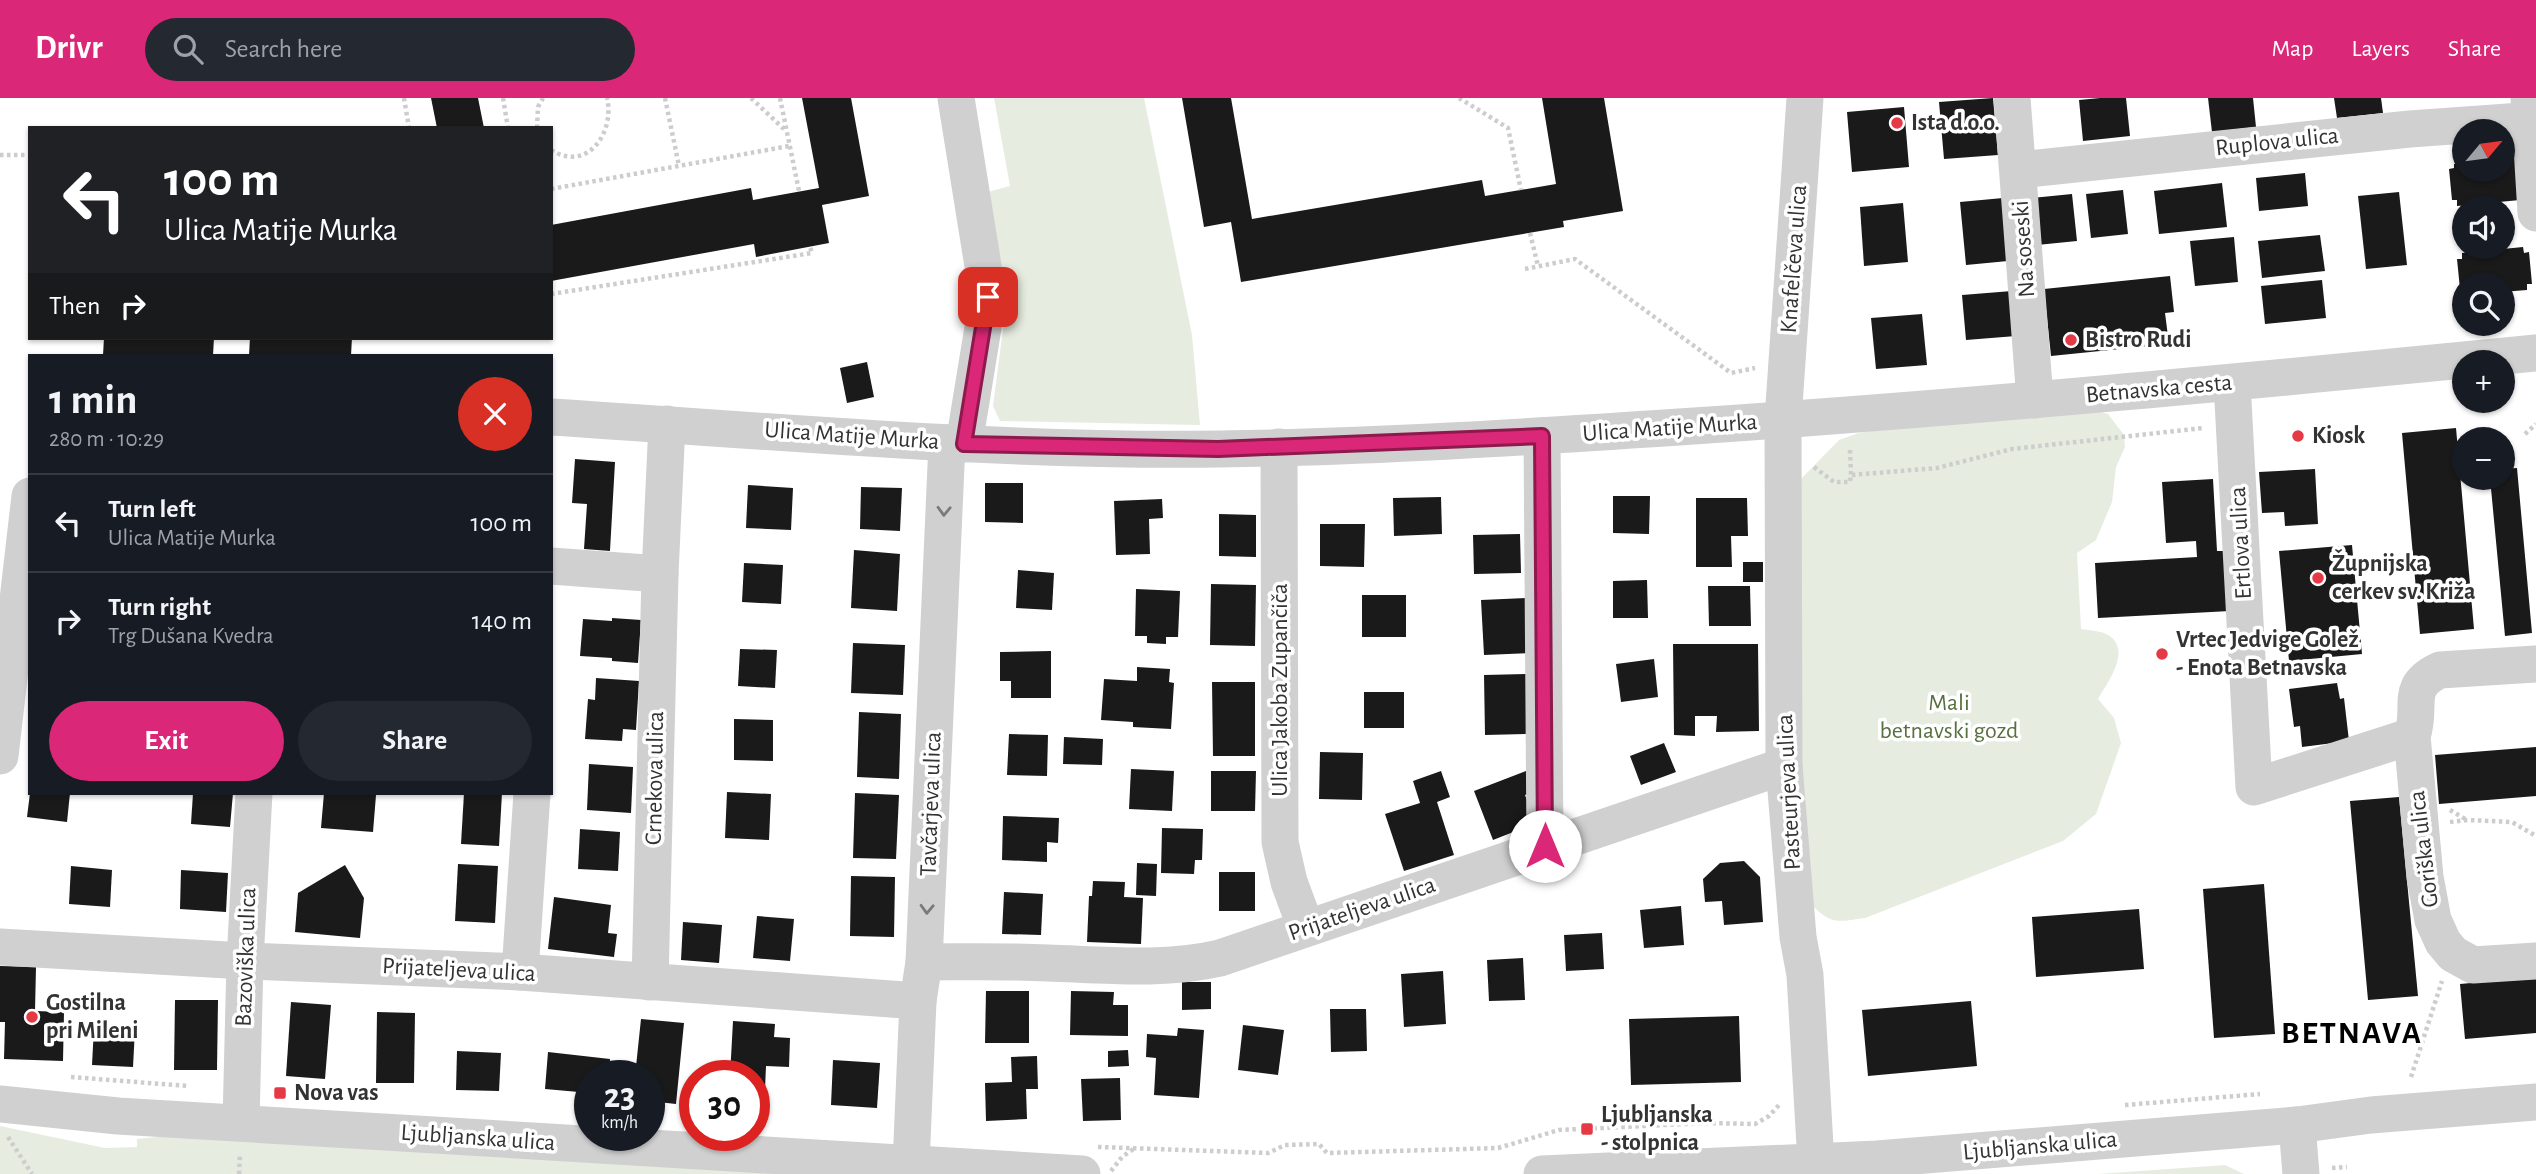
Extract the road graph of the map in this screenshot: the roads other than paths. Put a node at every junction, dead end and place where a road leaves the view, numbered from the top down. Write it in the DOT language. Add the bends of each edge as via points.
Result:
graph roads {
  1 [pos="956,98"];
  2 [pos="1805,98"];
  3 [pos="2012,98"];
  4 [pos="2532,113"];
  5 [pos="2018,170"];
  6 [pos="2536,213"];
  7 [pos="2536,353"];
  8 [pos="2232,383"];
  9 [pos="2035,400"];
  10 [pos="553,417"];
  11 [pos="1783,420"];
  12 [pos="667,424"];
  13 [pos="1542,436"];
  14 [pos="955,443"];
  15 [pos="1279,447"];
  16 [pos="28,513"];
  17 [pos="553,566"];
  18 [pos="660,574"];
  19 [pos="2536,664"];
  20 [pos="2412,736"];
  21 [pos="0,756"];
  22 [pos="1784,766"];
  23 [pos="254,795"];
  24 [pos="532,795"];
  25 [pos="1545,846"];
  26 [pos="1306,928"];
  27 [pos="0,947"];
  28 [pos="245,961"];
  29 [pos="2536,961"];
  30 [pos="925,962"];
  31 [pos="520,972"];
  32 [pos="650,982"];
  33 [pos="918,1001"];
  34 [pos="2536,1102"];
  35 [pos="0,1104"];
  36 [pos="241,1122"];
  37 [pos="2297,1125"];
  38 [pos="1087,1160"];
  39 [pos="1816,1163"];
  40 [pos="911,1165"];
  41 [pos="1542,1174"];
  42 [pos="2301,1174"];
  1 -- 14 [label="street, Tavčarjeva ulica" via="988,297"];
  2 -- 11 [label="street, Knafelčeva ulica"];
  3 -- 5 [label="street, Na soseski"];
  4 -- 5 [label="street, Ruplova ulica"];
  4 -- 6 [label="street"];
  5 -- 9 [label="street, Na soseski"];
  7 -- 8 [label="street, Betnavska cesta"];
  8 -- 9 [label="street, Betnavska cesta"];
  8 -- 20 [label="street, Ertlova ulica" via="2254,787"];
  9 -- 11 [label="street, Betnavska cesta"];
  10 -- 12 [label="street, Ulica Matije Murka"];
  11 -- 13 [label="street, Ulica Matije Murka"];
  11 -- 22 [label="street, Pasteurjeva ulica"];
  12 -- 14 [label="street, Ulica Matije Murka"];
  12 -- 18 [label="street, Crnekova ulica"];
  13 -- 15 [label="street, Ulica Matije Murka"];
  13 -- 25 [label="street"];
  14 -- 15 [label="street, Ulica Matije Murka"];
  14 -- 30 [label="street, Tavčarjeva ulica, one-way"];
  15 -- 26 [label="street, Ulica Jakoba Zupančiča" via="1280,842"];
  16 -- 21 [label="street"];
  17 -- 18 [label="street"];
  18 -- 32 [label="street, Crnekova ulica"];
  19 -- 20 [label="street, Goriška ulica" via="2440,670 2427,676 2415,695"];
  20 -- 29 [label="street, Goriška ulica" via="2425,877 2442,942 2473,965"];
  22 -- 25 [label="street, Prijateljeva ulica"];
  22 -- 39 [label="street, Pasteurjeva ulica" via="1805,975"];
  23 -- 28 [label="street, Bazoviška ulica"];
  24 -- 31 [label="street"];
  25 -- 26 [label="street, Prijateljeva ulica"];
  26 -- 30 [label="street, Prijateljeva ulica" via="1196,964 1111,967"];
  27 -- 28 [label="street, Prijateljeva ulica"];
  28 -- 31 [label="street, Prijateljeva ulica"];
  28 -- 36 [label="street, Bazoviška ulica"];
  30 -- 33 [label="street, Tavčarjeva ulica"];
  31 -- 32 [label="street, Prijateljeva ulica"];
  32 -- 33 [label="street, Prijateljeva ulica"];
  33 -- 40 [label="street, Tavčarjeva ulica"];
  34 -- 37 [label="street, Ljubljanska ulica"];
  35 -- 36 [label="street, Ljubljanska ulica"];
  36 -- 40 [label="street, Ljubljanska ulica"];
  37 -- 39 [label="street, Ljubljanska ulica"];
  37 -- 42 [label="street"];
  38 -- 40 [label="street, Ljubljanska ulica"];
  39 -- 41 [label="street, Ljubljanska ulica"];
}
